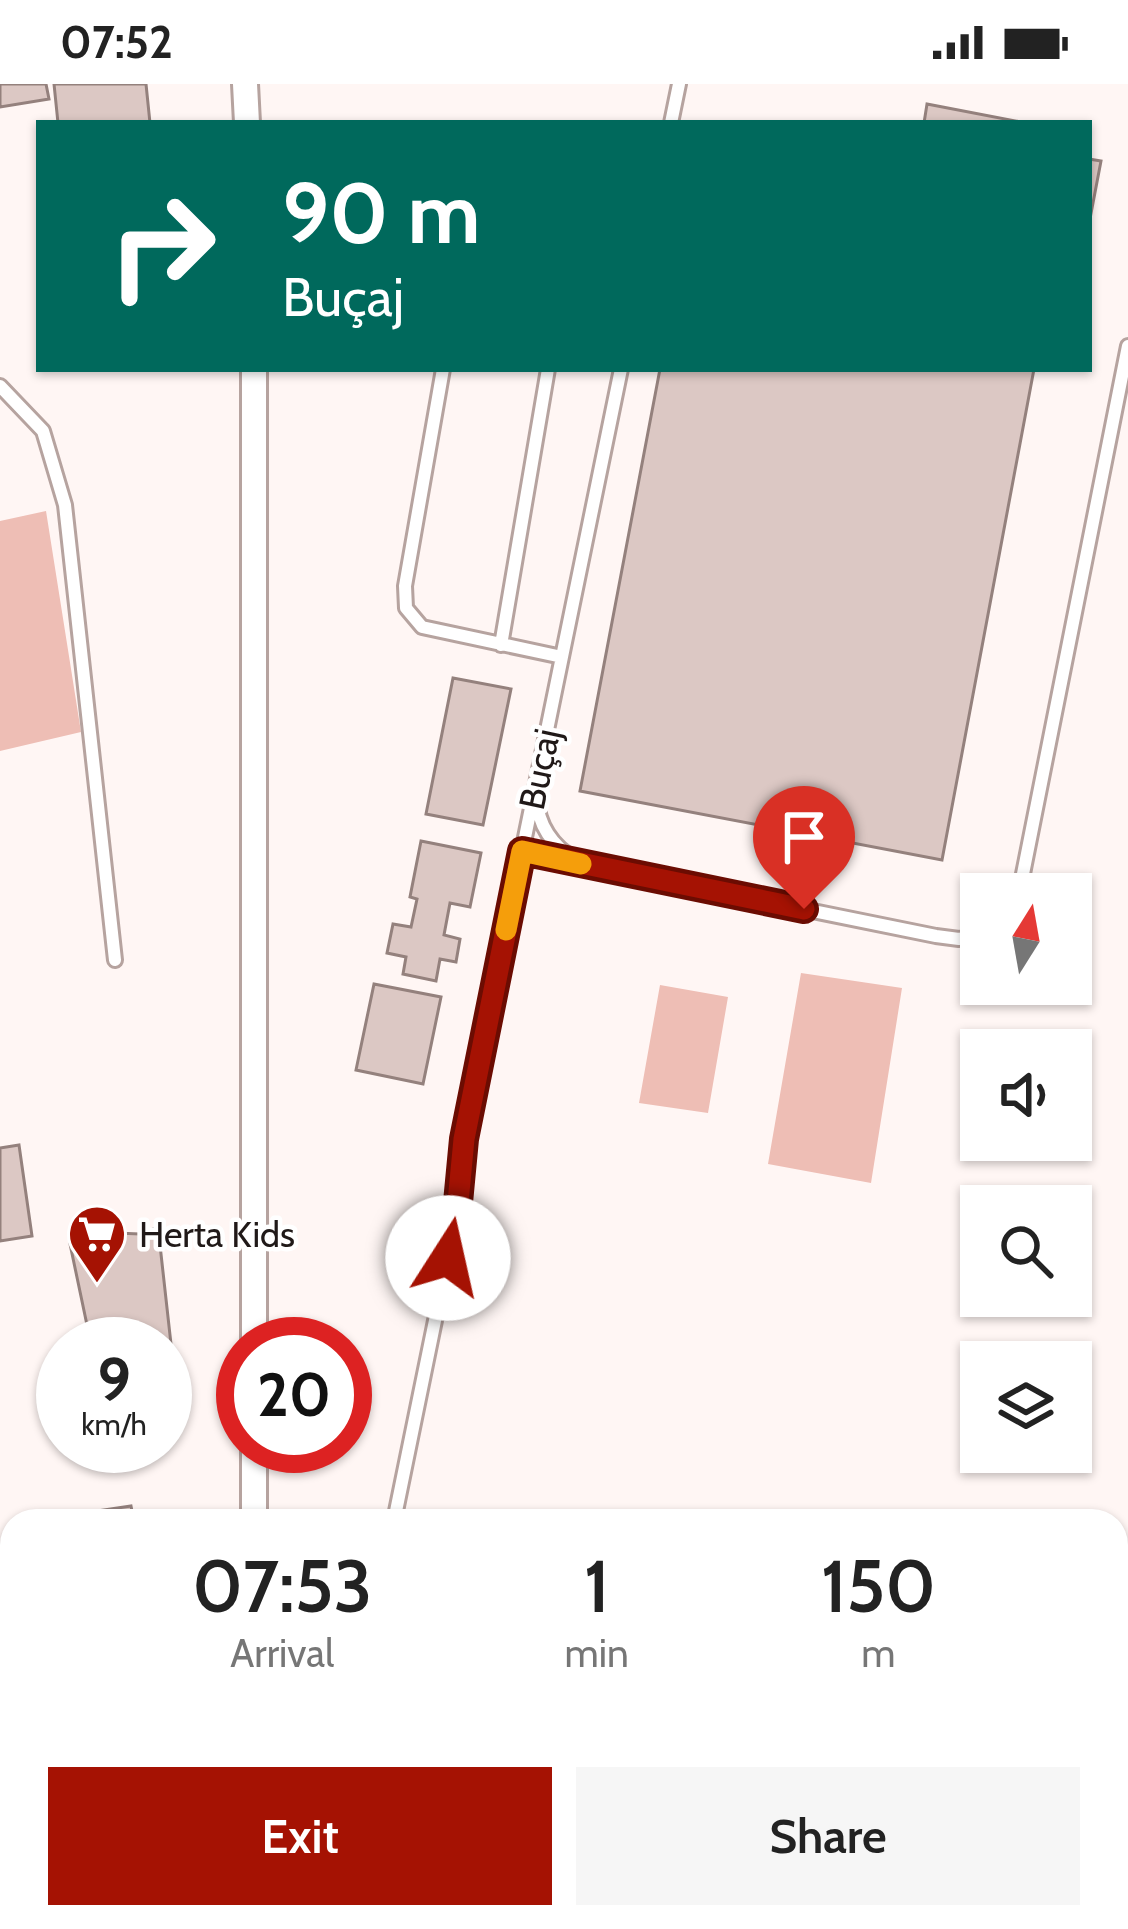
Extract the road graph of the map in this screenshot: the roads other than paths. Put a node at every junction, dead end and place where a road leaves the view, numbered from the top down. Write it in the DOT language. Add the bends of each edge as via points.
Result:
graph roads {
  1 [pos="245,84"];
  2 [pos="679,84"];
  3 [pos="247,120"];
  4 [pos="672,120"];
  5 [pos="1128,346"];
  6 [pos="254,372"];
  7 [pos="442,372"];
  8 [pos="547,372"];
  9 [pos="620,372"];
  10 [pos="0,386"];
  11 [pos="501,645"];
  12 [pos="562,657"];
  13 [pos="537,779"];
  14 [pos="522,851"];
  15 [pos="583,864"];
  16 [pos="1023,873"];
  17 [pos="960,938"];
  18 [pos="116,960"];
  19 [pos="254,1317"];
  20 [pos="254,1473"];
  21 [pos="254,1509"];
  22 [pos="396,1509"];
  1 -- 3 [label="street"];
  2 -- 4 [label="lane"];
  5 -- 16 [label="lane"];
  6 -- 19 [label="street"];
  7 -- 11 [label="lane" via="406,608 422,627"];
  8 -- 11 [label="lane"];
  9 -- 12 [label="lane, Buçaj"];
  10 -- 18 [label="lane" via="43,430 65,505"];
  11 -- 12 [label="lane"];
  12 -- 13 [label="lane, Buçaj"];
  13 -- 14 [label="lane, Buçaj"];
  13 -- 15 [label="lane" via="537,809 553,842"];
  14 -- 15 [label="lane, Buçaj"];
  14 -- 22 [label="lane"];
  15 -- 17 [label="lane, Buçaj"];
  20 -- 21 [label="street"];
}
